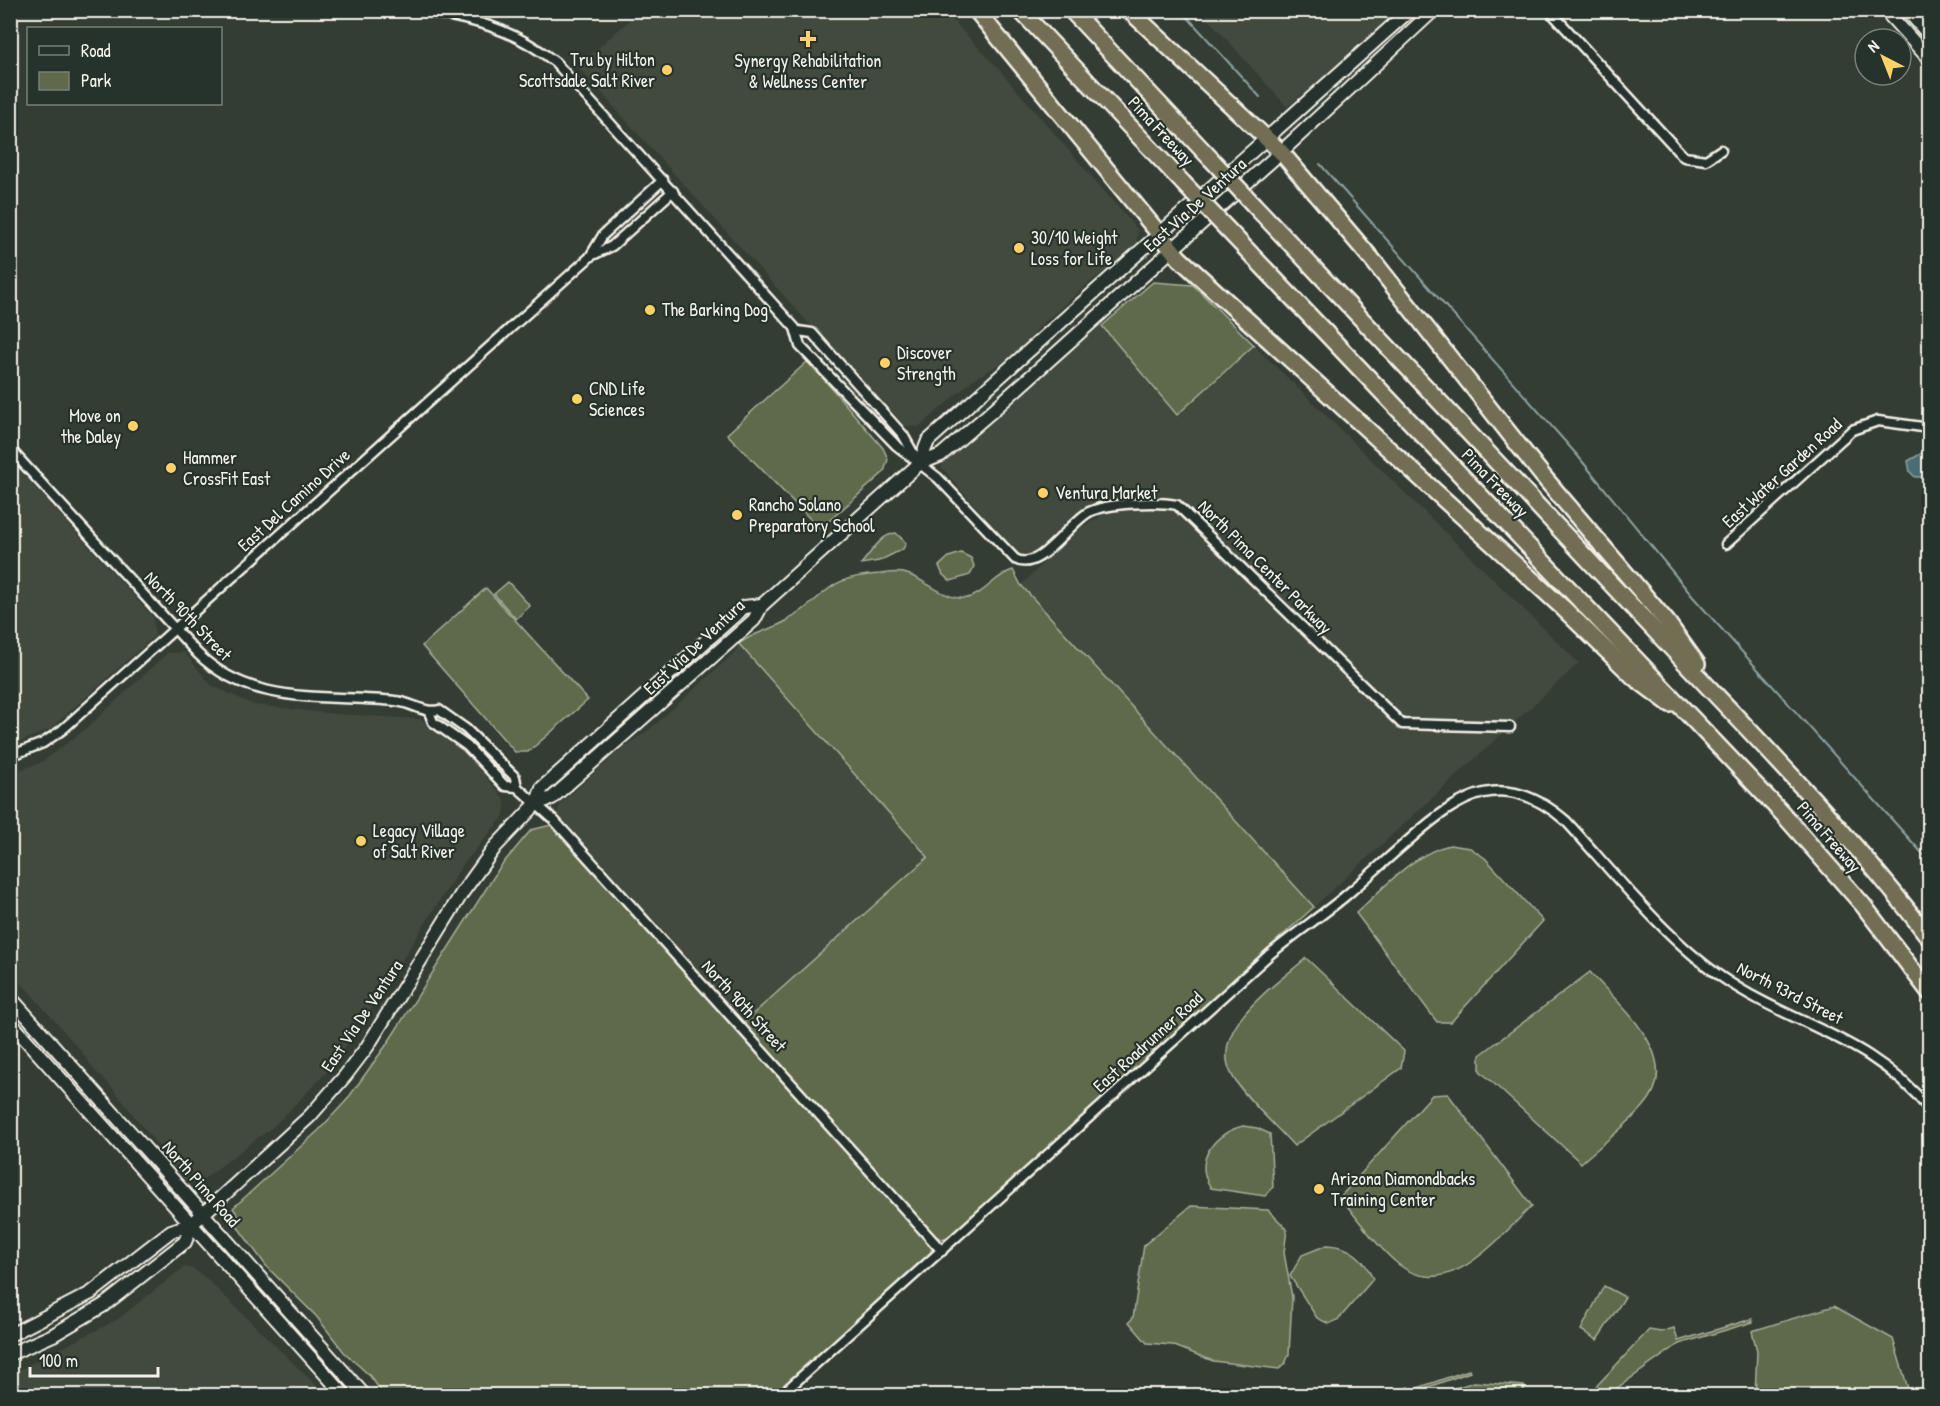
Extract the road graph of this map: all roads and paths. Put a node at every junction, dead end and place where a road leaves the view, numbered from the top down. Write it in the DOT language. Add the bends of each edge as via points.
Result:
graph roads {
  1 [pos="418,10"];
  2 [pos="976,10"];
  3 [pos="1020,10"];
  4 [pos="1071,10"];
  5 [pos="1130,10"];
  6 [pos="1410,10"];
  7 [pos="1434,10"];
  8 [pos="1550,10"];
  9 [pos="1885,10"];
  10 [pos="1907,10"];
  11 [pos="1929,36"];
  12 [pos="1929,60"];
  13 [pos="1267,137"];
  14 [pos="1721,150"];
  15 [pos="1281,152"];
  16 [pos="668,186"];
  17 [pos="1158,234"];
  18 [pos="1171,250"];
  19 [pos="591,256"];
  20 [pos="798,331"];
  21 [pos="1926,428"];
  22 [pos="10,449"];
  23 [pos="919,464"];
  24 [pos="1726,544"];
  25 [pos="175,629"];
  26 [pos="1730,711"];
  27 [pos="429,712"];
  28 [pos="1510,727"];
  29 [pos="1710,736"];
  30 [pos="10,756"];
  31 [pos="517,787"];
  32 [pos="536,804"];
  33 [pos="1566,821"];
  34 [pos="1929,939"];
  35 [pos="1929,993"];
  36 [pos="10,997"];
  37 [pos="10,1022"];
  38 [pos="1929,1110"];
  39 [pos="203,1213"];
  40 [pos="192,1224"];
  41 [pos="942,1251"];
  42 [pos="10,1335"];
  43 [pos="10,1354"];
  44 [pos="345,1395"];
  45 [pos="365,1395"];
  46 [pos="780,1395"];
  1 -- 16 [label="street, North Pima Center Parkway" via="485,23 535,46 568,74"];
  2 -- 17 [label="highway"];
  3 -- 29 [label="highway, Pima Freeway, bridge"];
  4 -- 26 [label="highway, Pima Freeway, bridge"];
  5 -- 13 [label="highway"];
  6 -- 13 [label="main road, East Via De Ventura"];
  7 -- 15 [label="main road, East Via De Ventura"];
  8 -- 14 [label="street" via="1684,157 1706,160"];
  9 -- 12 [label="main road"];
  10 -- 11 [label="main road"];
  13 -- 15 [label="highway"];
  13 -- 17 [label="main road, East Via De Ventura"];
  15 -- 18 [label="main road, East Via De Ventura"];
  15 -- 26 [label="highway" via="1667,622"];
  16 -- 19 [label="street, East Del Camino Drive" via="603,236"];
  16 -- 19 [label="street, East Del Camino Drive" via="612,246"];
  16 -- 20 [label="street, North Pima Center Parkway"];
  17 -- 18 [label="highway"];
  17 -- 23 [label="main road, East Via De Ventura" via="928,441"];
  18 -- 23 [label="main road, East Via De Ventura" via="941,455"];
  18 -- 29 [label="highway" via="1635,678"];
  19 -- 25 [label="street, East Del Camino Drive"];
  20 -- 23 [label="street, North Pima Center Parkway" via="800,346"];
  20 -- 23 [label="street, North Pima Center Parkway" via="812,333 903,435"];
  21 -- 24 [label="street, East Water Garden Road" via="1878,421 1852,430"];
  22 -- 25 [label="street, North 90th Street"];
  23 -- 28 [label="street, North Pima Center Parkway" via="938,478 1022,563 1038,558 1089,512 1104,507 1177,505 1402,724"];
  23 -- 32 [label="main road, East Via De Ventura" via="762,605 754,620 642,721 552,798"];
  25 -- 27 [label="street, North 90th Street" via="208,664 250,688 398,701"];
  25 -- 30 [label="street, East Del Camino Drive" via="62,730 31,749"];
  26 -- 34 [label="highway, Pima Freeway" via="1847,839"];
  27 -- 31 [label="street, North 90th Street" via="433,722 467,746 505,786"];
  27 -- 31 [label="street, North 90th Street" via="439,710 466,729 515,777"];
  29 -- 35 [label="highway, Pima Freeway" via="1863,905"];
  31 -- 32 [label="street, North 90th Street"];
  32 -- 39 [label="main road, East Via De Ventura" via="496,846 462,893 367,1047 340,1082 310,1116"];
  32 -- 41 [label="street, North 90th Street" via="554,819"];
  33 -- 38 [label="street, North 93rd Street" via="1682,945 1707,966 1753,996 1858,1047 1894,1074"];
  33 -- 41 [label="street, East Roadrunner Road" via="1538,802 1510,793 1473,795 1444,810 1334,906 1270,954"];
  36 -- 39 [label="main road, North Pima Road"];
  37 -- 40 [label="main road, North Pima Road"];
  39 -- 40 [label="main road, East Via De Ventura"];
  39 -- 45 [label="main road, North Pima Road"];
  40 -- 42 [label="main road, East Via De Ventura" via="171,1231 91,1293"];
  40 -- 43 [label="main road, East Via De Ventura" via="185,1242 104,1305 53,1335"];
  40 -- 44 [label="main road, North Pima Road"];
  41 -- 46 [label="street, East Roadrunner Road"];
}
